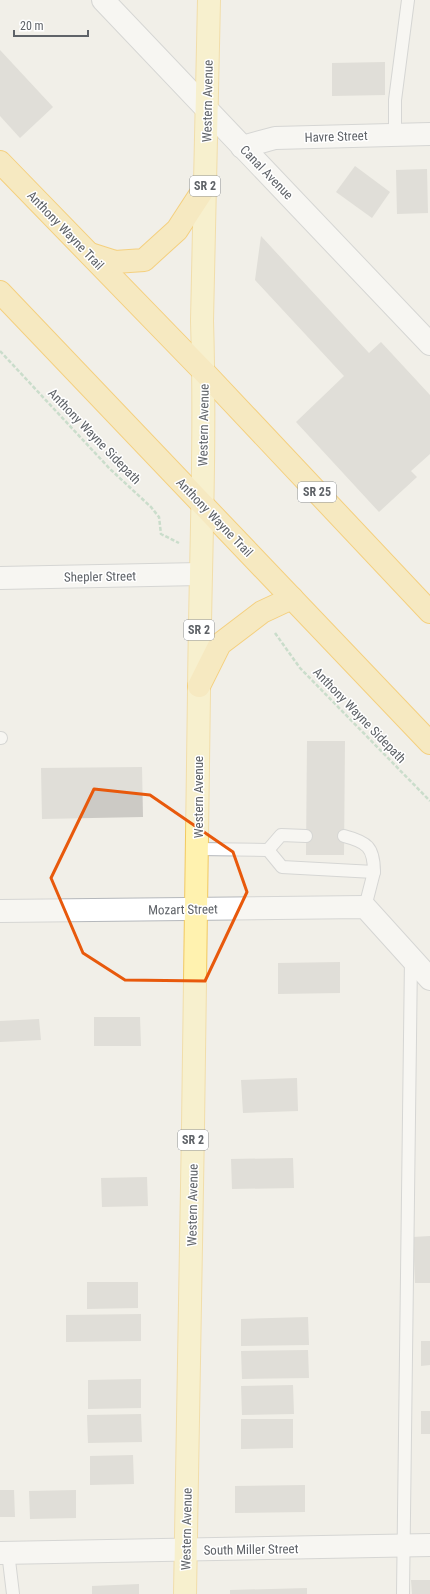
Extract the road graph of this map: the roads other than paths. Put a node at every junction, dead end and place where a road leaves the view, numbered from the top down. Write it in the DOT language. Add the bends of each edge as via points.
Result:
graph roads {
  1 [pos="103,0"];
  2 [pos="209,0"];
  3 [pos="408,0"];
  4 [pos="207,109"];
  5 [pos="395,134"];
  6 [pos="430,134"];
  7 [pos="242,146"];
  8 [pos="0,162"];
  9 [pos="204,187"];
  10 [pos="89,254"];
  11 [pos="0,292"];
  12 [pos="430,344"];
  13 [pos="204,372"];
  14 [pos="201,503"];
  15 [pos="200,574"];
  16 [pos="0,578"];
  17 [pos="292,598"];
  18 [pos="430,612"];
  19 [pos="199,686"];
  20 [pos="430,743"];
  21 [pos="306,836"];
  22 [pos="344,836"];
  23 [pos="198,849"];
  24 [pos="268,850"];
  25 [pos="374,872"];
  26 [pos="365,906"];
  27 [pos="197,908"];
  28 [pos="0,911"];
  29 [pos="411,957"];
  30 [pos="430,979"];
  31 [pos="430,1545"];
  32 [pos="403,1546"];
  33 [pos="186,1550"];
  34 [pos="4,1553"];
  35 [pos="13,1594"];
  36 [pos="185,1594"];
  37 [pos="403,1594"];
  1 -- 4 [label="street, Canal Avenue"];
  2 -- 4 [label="main road, Western Avenue / SR 2"];
  3 -- 5 [label="lane" via="395,100"];
  4 -- 7 [label="street, Canal Avenue"];
  4 -- 9 [label="main road, Western Avenue / SR 2"];
  5 -- 6 [label="street, Havre Street"];
  5 -- 7 [label="street, Havre Street" via="275,138"];
  7 -- 12 [label="street, Canal Avenue"];
  8 -- 10 [label="highway, Anthony Wayne Trail / SR 25"];
  9 -- 10 [label="highway" via="177,230 144,260 115,262"];
  9 -- 13 [label="main road, Western Avenue / SR 2"];
  10 -- 13 [label="highway, Anthony Wayne Trail / SR 25"];
  11 -- 14 [label="highway, Anthony Wayne Trail"];
  13 -- 14 [label="main road, Western Avenue / SR 2"];
  13 -- 18 [label="highway, Anthony Wayne Trail / SR 25"];
  14 -- 15 [label="main road, Western Avenue / SR 2"];
  14 -- 17 [label="highway, Anthony Wayne Trail"];
  15 -- 16 [label="street, Shepler Street"];
  15 -- 19 [label="main road, Western Avenue / SR 2"];
  17 -- 19 [label="highway" via="262,612 220,644"];
  17 -- 20 [label="highway, Anthony Wayne Trail"];
  19 -- 23 [label="main road, Western Avenue / SR 2"];
  21 -- 24 [label="lane" via="282,835"];
  22 -- 25 [label="lane" via="362,840 371,850"];
  23 -- 24 [label="lane"];
  23 -- 27 [label="main road, Western Avenue / SR 2"];
  24 -- 25 [label="lane" via="282,867"];
  25 -- 26 [label="lane"];
  26 -- 27 [label="street, Mozart Street"];
  26 -- 29 [label="street"];
  27 -- 28 [label="street, Mozart Street"];
  27 -- 33 [label="main road, Western Avenue / SR 2"];
  29 -- 30 [label="street"];
  29 -- 32 [label="lane"];
  31 -- 32 [label="street, South Miller Street"];
  32 -- 33 [label="street, South Miller Street"];
  32 -- 37 [label="lane"];
  33 -- 34 [label="street, South Miller Street"];
  33 -- 36 [label="main road, Western Avenue / SR 2"];
  34 -- 35 [label="lane"];
}
